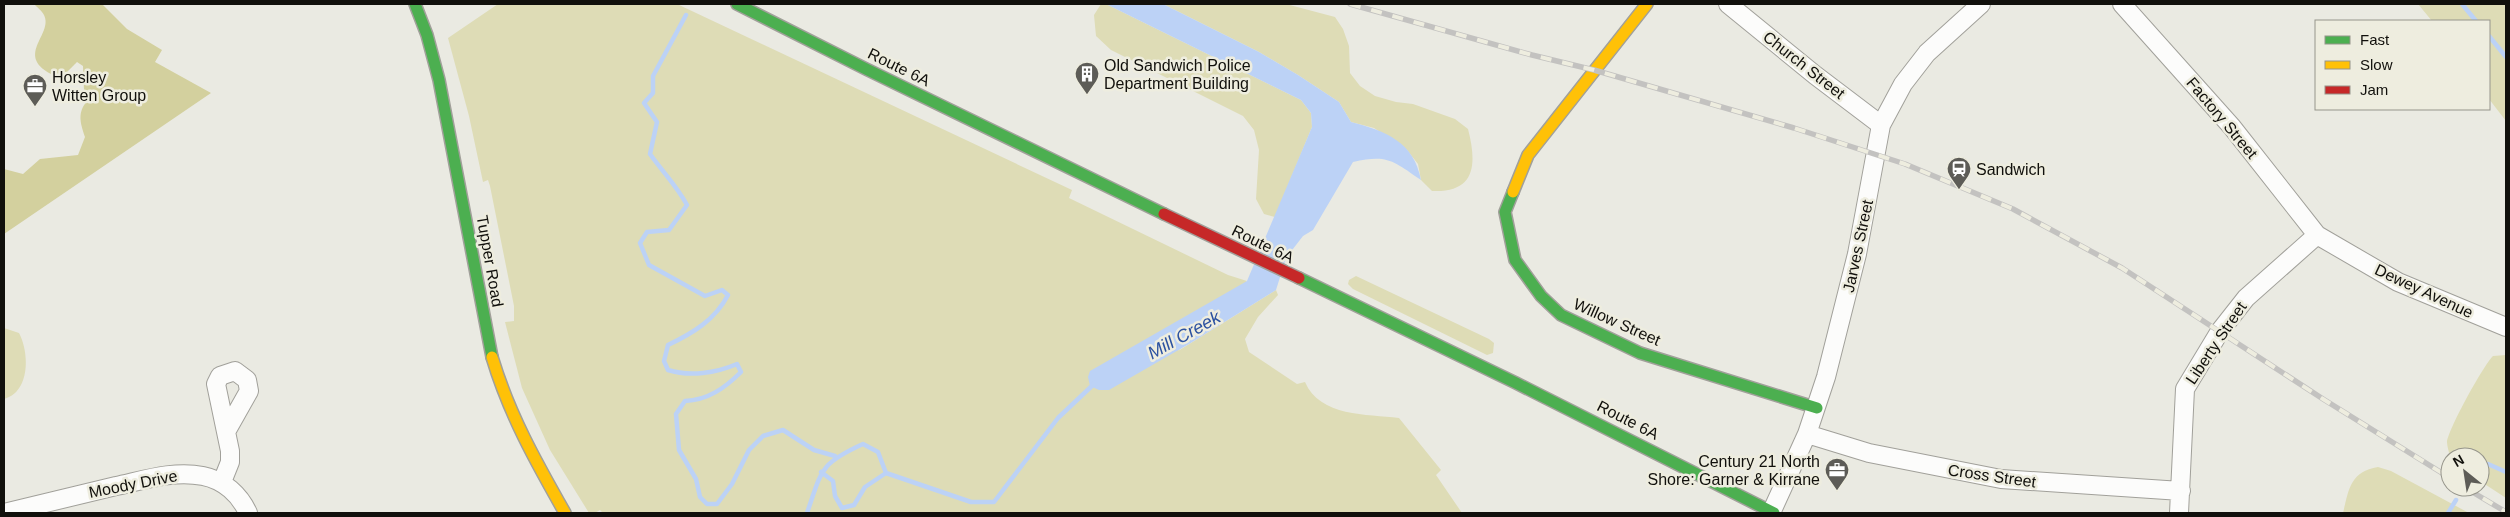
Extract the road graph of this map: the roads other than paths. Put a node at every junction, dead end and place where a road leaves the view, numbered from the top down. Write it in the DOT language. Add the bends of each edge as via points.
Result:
graph roads {
  1 [pos="415,4"];
  2 [pos="737,4"];
  3 [pos="1647,4"];
  4 [pos="1728,4"];
  5 [pos="1981,4"];
  6 [pos="2122,4"];
  7 [pos="1882,125"];
  8 [pos="2318,235"];
  9 [pos="2506,327"];
  10 [pos="1817,408"];
  11 [pos="227,430"];
  12 [pos="1807,434"];
  13 [pos="222,482"];
  14 [pos="2182,491"];
  15 [pos="4,513"];
  16 [pos="248,513"];
  17 [pos="565,513"];
  18 [pos="1773,513"];
  19 [pos="2179,513"];
  1 -- 17 [label="main road, Tupper Road" via="439,80 489,346 503,394 521,435"];
  2 -- 18 [label="main road, Route 6A" via="1498,374"];
  3 -- 10 [label="main road, Willow Street" via="1528,155 1505,212 1516,260 1541,296 1561,316 1640,353"];
  4 -- 7 [label="street, Church Street" via="1815,76"];
  5 -- 7 [label="street, Jarves Street" via="1927,53 1903,84"];
  6 -- 8 [label="street, Factory Street" via="2232,127"];
  7 -- 10 [label="street, Jarves Street" via="1848,294"];
  8 -- 9 [label="street, Dewey Avenue" via="2398,282"];
  8 -- 14 [label="street, Liberty Street" via="2246,298 2220,331 2185,389"];
  10 -- 12 [label="street, Jarves Street"];
  11 -- 13 [label="street" via="230,462"];
  12 -- 14 [label="street, Cross Street" via="1869,453 2001,479"];
  12 -- 18 [label="street, Jarves Street"];
  13 -- 15 [label="street, Moody Drive" via="187,474 152,478"];
  13 -- 16 [label="street, Moody Drive" via="243,502"];
  14 -- 19 [label="street, Liberty Street"];
}
